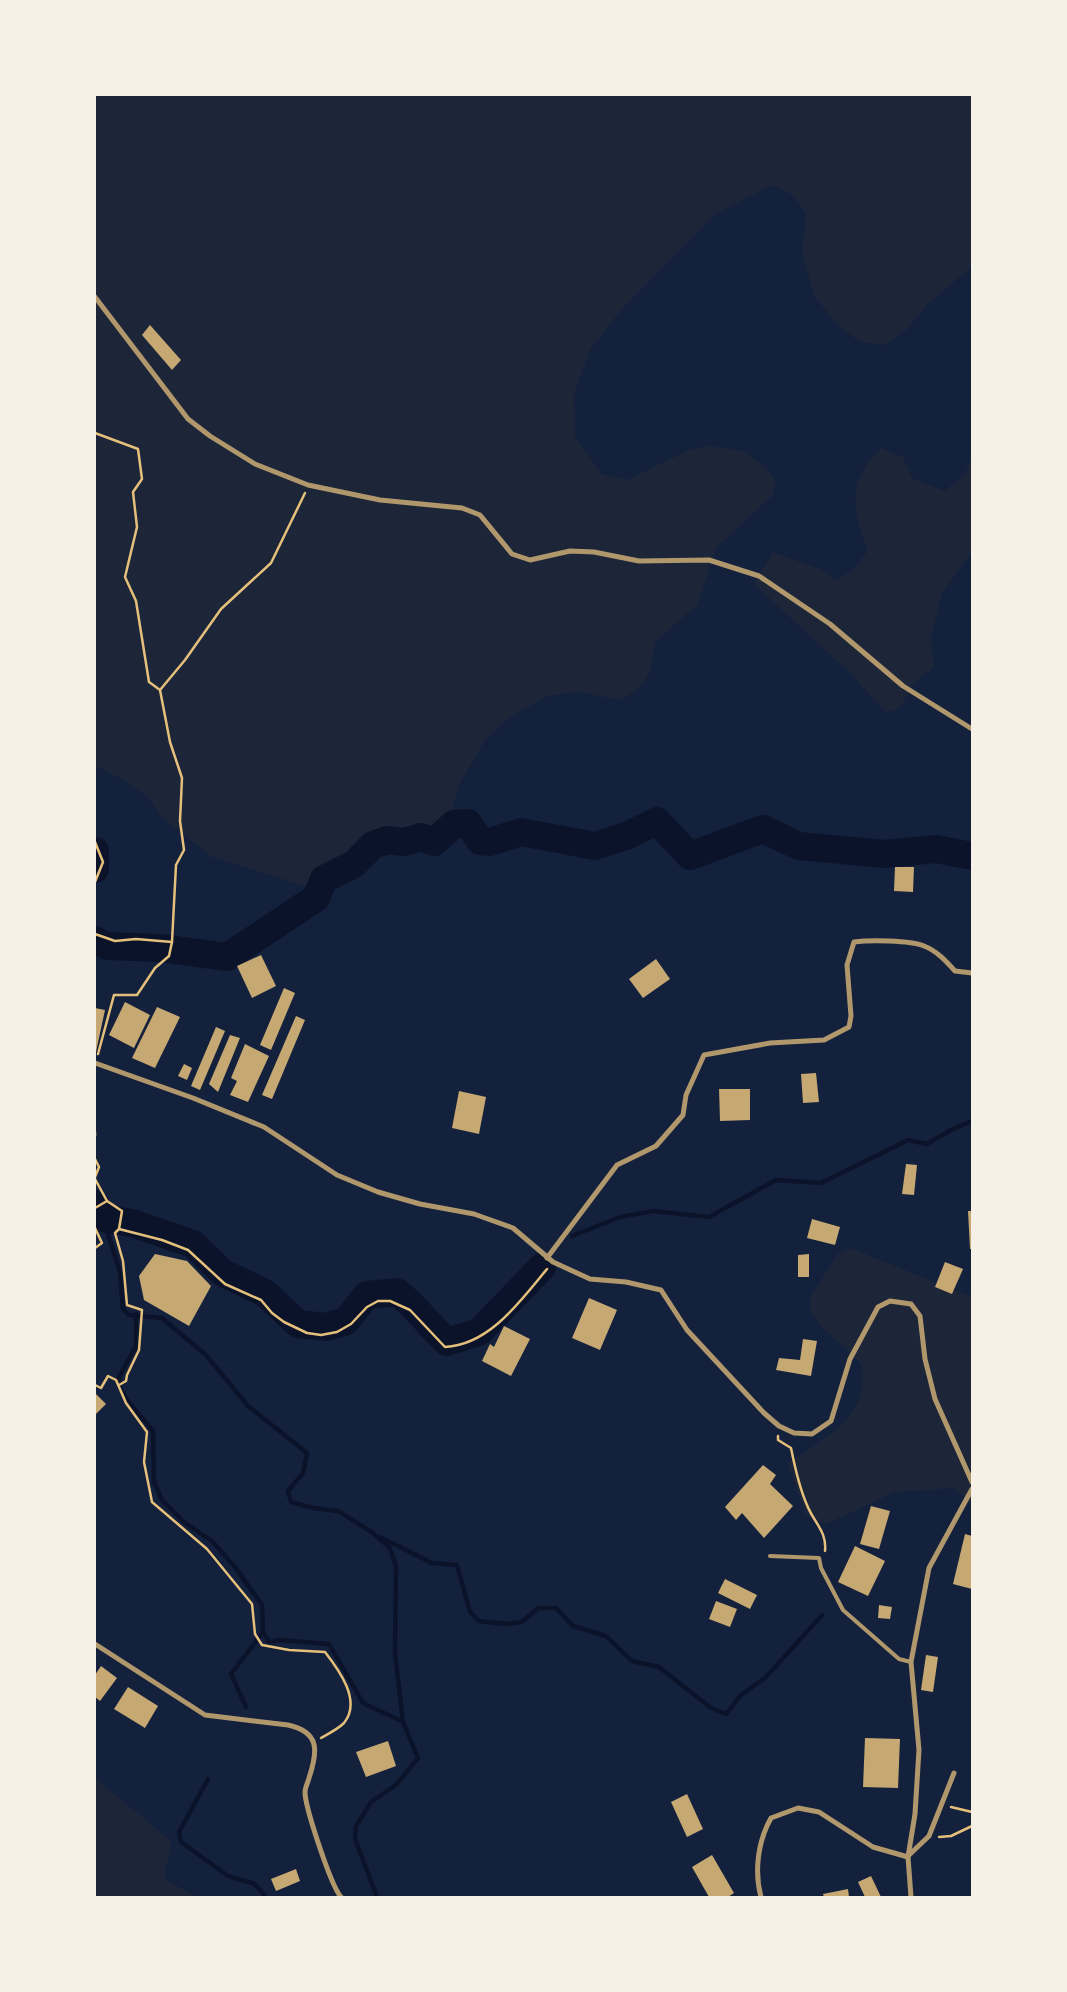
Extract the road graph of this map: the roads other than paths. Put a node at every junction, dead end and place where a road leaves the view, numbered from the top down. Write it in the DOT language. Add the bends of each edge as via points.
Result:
graph roads {
  1 [pos="95,297"];
  2 [pos="972,729"];
  3 [pos="972,973"];
  4 [pos="96,1063"];
  5 [pos="547,1258"];
  6 [pos="972,1482"];
  7 [pos="972,1489"];
  8 [pos="770,1556"];
  9 [pos="95,1644"];
  10 [pos="911,1662"];
  11 [pos="954,1773"];
  12 [pos="908,1857"];
  13 [pos="341,1897"];
  14 [pos="761,1897"];
  15 [pos="911,1897"];
  1 -- 2 [label="street" via="188,419 255,464 308,485 380,500 462,508 480,515 512,554 530,560 570,550 639,561 709,560 759,576 830,624 903,686"];
  3 -- 5 [label="street" via="955,971 924,945 869,940 854,942 847,965 849,1027 824,1040 770,1043 704,1055 686,1095 683,1115 656,1146 617,1165"];
  4 -- 5 [label="street" via="264,1128 337,1175 378,1192 474,1214 513,1228"];
  5 -- 6 [label="street" via="590,1279 626,1282 661,1290 687,1330 764,1413 779,1426 794,1432 812,1434 831,1421 850,1359 878,1307 890,1301 911,1304 920,1316 925,1359 935,1399"];
  7 -- 10 [label="street" via="929,1568"];
  8 -- 10 [label="lane" via="819,1558 843,1610 899,1658"];
  9 -- 13 [label="street" via="205,1715 300,1728 315,1743 305,1792 334,1890"];
  10 -- 12 [label="street" via="918,1750 915,1814"];
  11 -- 12 [label="street" via="929,1836"];
  12 -- 14 [label="street" via="873,1847 819,1812 798,1808 770,1818 761,1834 758,1887"];
  12 -- 15 [label="street"];
}
